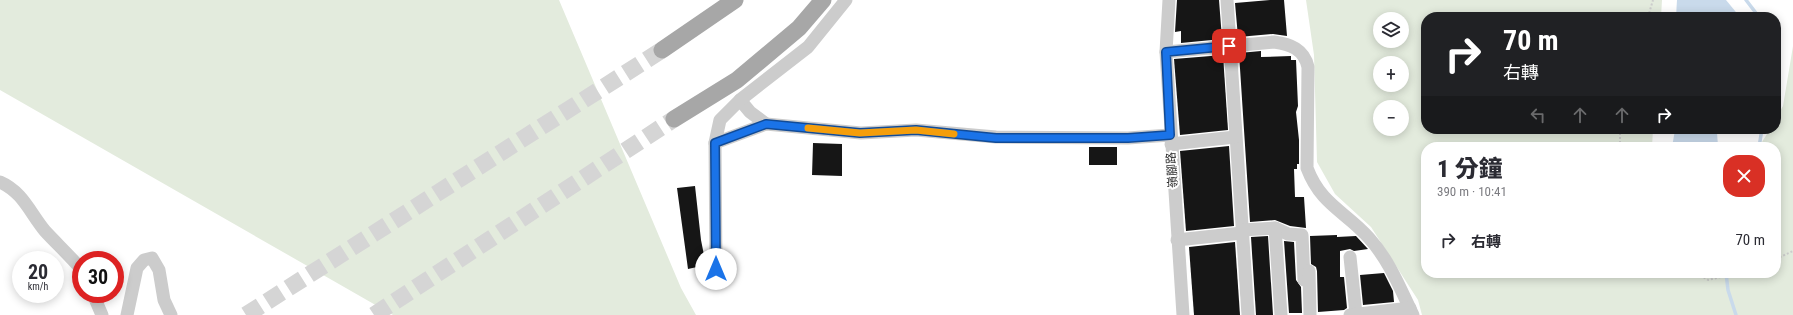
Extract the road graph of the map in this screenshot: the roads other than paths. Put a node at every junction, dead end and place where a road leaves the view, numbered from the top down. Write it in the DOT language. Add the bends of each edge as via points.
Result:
graph roads {
  1 [pos="734,0"];
  2 [pos="823,0"];
  3 [pos="833,0"];
  4 [pos="846,0"];
  5 [pos="1169,0"];
  6 [pos="1227,0"];
  7 [pos="809,8"];
  8 [pos="1229,46"];
  9 [pos="662,50"];
  10 [pos="1166,52"];
  11 [pos="740,100"];
  12 [pos="674,119"];
  13 [pos="766,124"];
  14 [pos="1235,137"];
  15 [pos="1170,139"];
  16 [pos="715,143"];
  17 [pos="0,182"];
  18 [pos="1275,228"];
  19 [pos="1242,232"];
  20 [pos="1177,240"];
  21 [pos="1350,257"];
  22 [pos="1308,258"];
  23 [pos="72,260"];
  24 [pos="716,269"];
  25 [pos="1304,280"];
  26 [pos="97,303"];
  27 [pos="1411,311"];
  28 [pos="102,315"];
  29 [pos="127,315"];
  30 [pos="171,315"];
  31 [pos="1183,315"];
  32 [pos="1248,315"];
  33 [pos="1281,315"];
  34 [pos="1310,315"];
  35 [pos="1353,315"];
  1 -- 9 [label="main road"];
  2 -- 7 [label="main road"];
  3 -- 7 [label="street"];
  4 -- 11 [label="street" via="808,47"];
  5 -- 10 [label="street, 嶺腳路"];
  6 -- 8 [label="street"];
  7 -- 12 [label="main road" via="799,28 737,80"];
  8 -- 10 [label="street"];
  8 -- 14 [label="street"];
  8 -- 27 [label="street" via="1274,42 1291,46 1302,54 1308,67 1307,168 1313,184 1321,195 1375,245"];
  10 -- 15 [label="street, 嶺腳路"];
  11 -- 13 [label="street" via="750,112"];
  11 -- 16 [label="street" via="720,120"];
  13 -- 15 [label="street" via="860,133 922,131 996,138"];
  13 -- 16 [label="street"];
  14 -- 15 [label="street"];
  14 -- 19 [label="street"];
  15 -- 20 [label="street, 嶺腳路"];
  16 -- 24 [label="street"];
  17 -- 23 [label="street" via="24,199 44,230"];
  18 -- 19 [label="street"];
  18 -- 25 [label="street" via="1288,234 1302,234"];
  18 -- 33 [label="street"];
  19 -- 20 [label="street"];
  19 -- 32 [label="street"];
  20 -- 31 [label="street, 嶺腳路"];
  21 -- 35 [label="street"];
  22 -- 34 [label="street"];
  26 -- 28 [label="street"];
  27 -- 35 [label="street"];
  29 -- 30 [label="street" via="137,268 144,260 152,258 159,270 164,300"];
}
